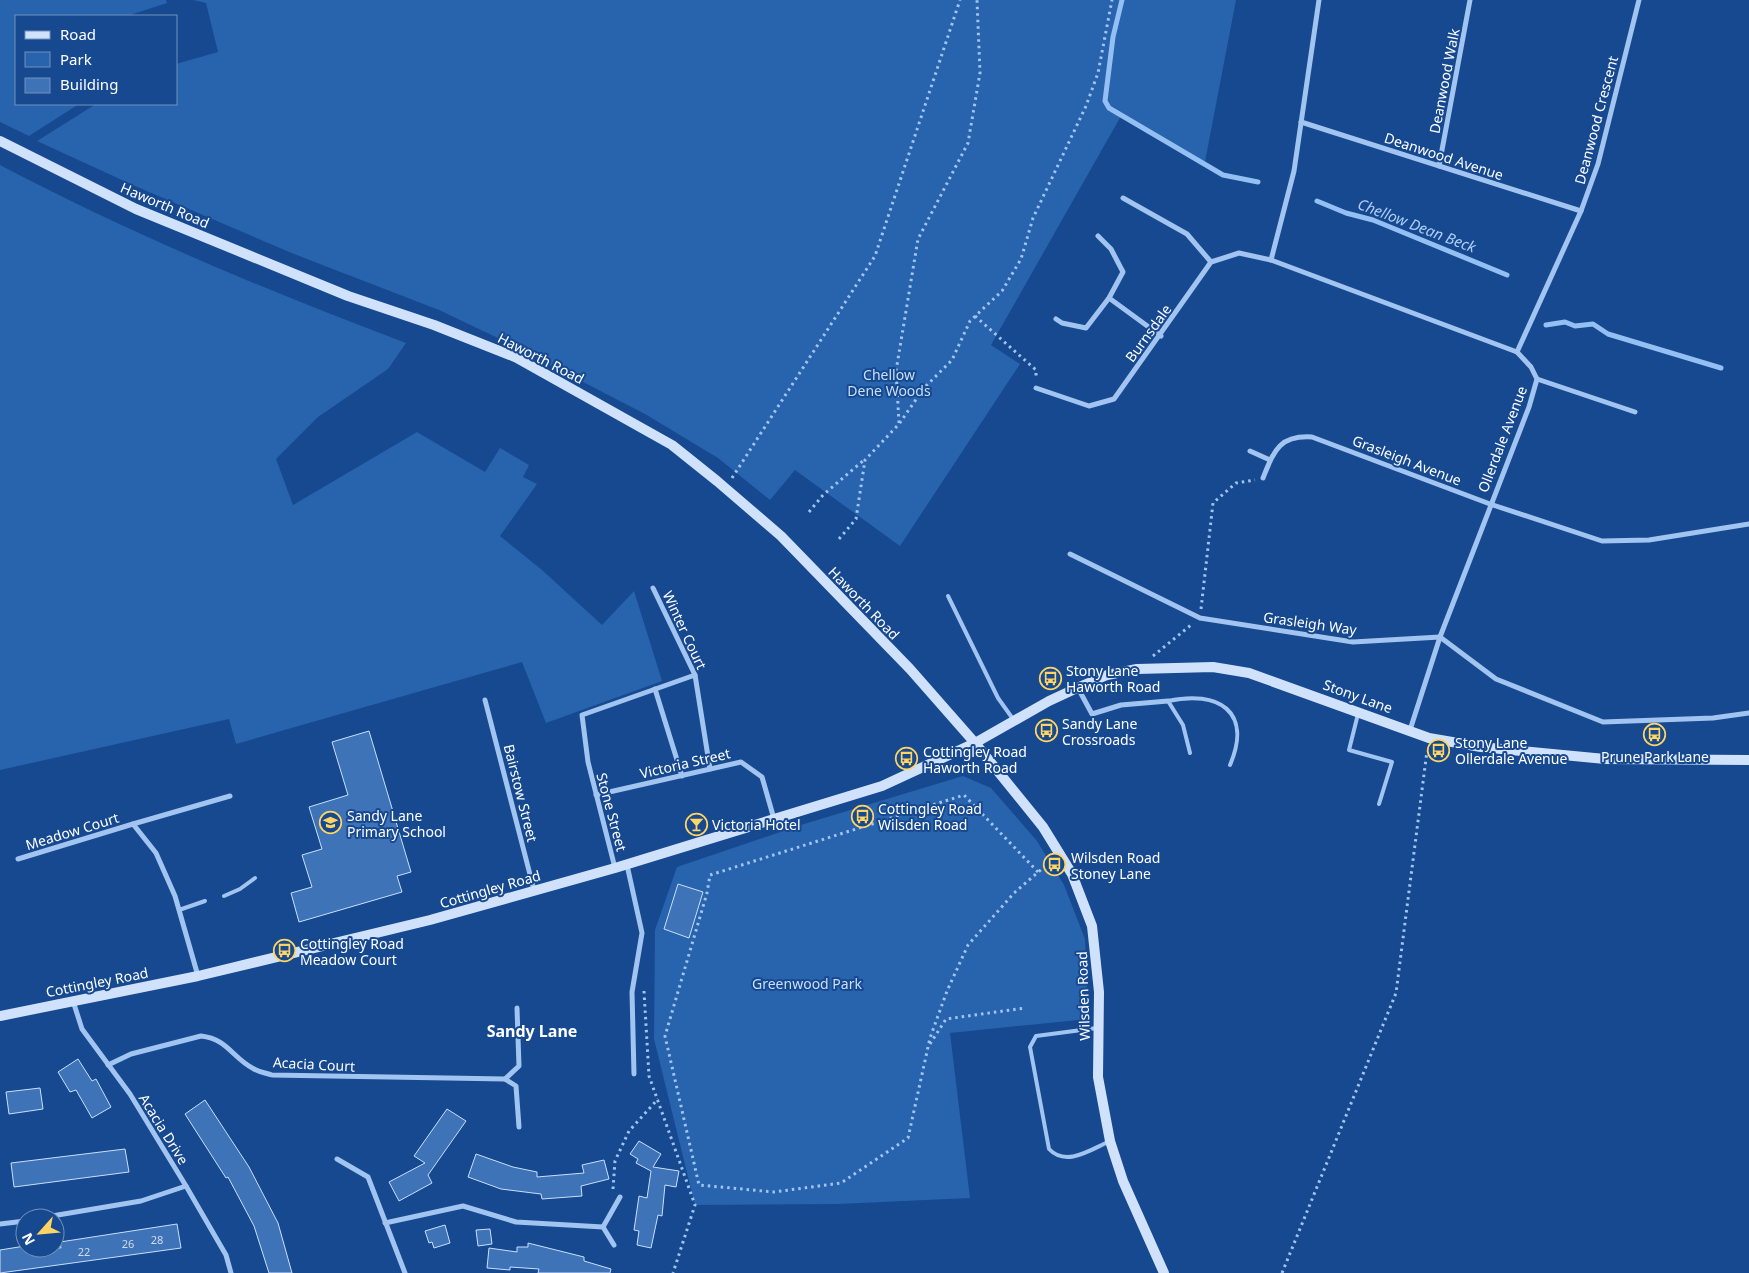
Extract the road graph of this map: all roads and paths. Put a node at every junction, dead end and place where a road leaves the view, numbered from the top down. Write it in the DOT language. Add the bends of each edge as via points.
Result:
graph roads {
  1 [pos="960,0"];
  2 [pos="977,0"];
  3 [pos="1112,0"];
  4 [pos="1319,0"];
  5 [pos="1470,0"];
  6 [pos="1639,0"];
  7 [pos="1301,122"];
  8 [pos="0,141"];
  9 [pos="1439,166"];
  10 [pos="1123,198"];
  11 [pos="1581,211"];
  12 [pos="1098,236"];
  13 [pos="1271,260"];
  14 [pos="1211,262"];
  15 [pos="1109,298"];
  16 [pos="975,316"];
  17 [pos="1056,319"];
  18 [pos="1160,336"];
  19 [pos="1517,352"];
  20 [pos="1537,379"];
  21 [pos="1036,388"];
  22 [pos="1635,412"];
  23 [pos="899,424"];
  24 [pos="1250,451"];
  25 [pos="864,460"];
  26 [pos="1270,460"];
  27 [pos="1263,478"];
  28 [pos="726,488"];
  29 [pos="1490,504"];
  30 [pos="809,512"];
  31 [pos="1749,524"];
  32 [pos="839,539"];
  33 [pos="1070,554"];
  34 [pos="653,588"];
  35 [pos="948,596"];
  36 [pos="1200,618"];
  37 [pos="1440,637"];
  38 [pos="1137,668"];
  39 [pos="695,675"];
  40 [pos="1077,688"];
  41 [pos="655,689"];
  42 [pos="485,700"];
  43 [pos="1168,701"];
  44 [pos="1359,711"];
  45 [pos="1749,713"];
  46 [pos="1014,721"];
  47 [pos="1410,730"];
  48 [pos="1429,738"];
  49 [pos="974,744"];
  50 [pos="1190,753"];
  51 [pos="1749,760"];
  52 [pos="1230,765"];
  53 [pos="710,769"];
  54 [pos="682,776"];
  55 [pos="596,795"];
  56 [pos="230,796"];
  57 [pos="1379,804"];
  58 [pos="774,819"];
  59 [pos="133,824"];
  60 [pos="1060,852"];
  61 [pos="18,859"];
  62 [pos="626,864"];
  63 [pos="615,868"];
  64 [pos="1038,872"];
  65 [pos="255,878"];
  66 [pos="534,890"];
  67 [pos="224,896"];
  68 [pos="205,901"];
  69 [pos="179,910"];
  70 [pos="198,976"];
  71 [pos="644,983"];
  72 [pos="73,1000"];
  73 [pos="517,1008"];
  74 [pos="1025,1008"];
  75 [pos="0,1016"];
  76 [pos="1099,1028"];
  77 [pos="928,1047"];
  78 [pos="108,1065"];
  79 [pos="634,1074"];
  80 [pos="505,1079"];
  81 [pos="658,1098"];
  82 [pos="519,1127"];
  83 [pos="1110,1141"];
  84 [pos="336,1158"];
  85 [pos="186,1186"];
  86 [pos="620,1196"];
  87 [pos="65,1214"];
  88 [pos="15,1222"];
  89 [pos="385,1223"];
  90 [pos="0,1224"];
  91 [pos="603,1228"];
  92 [pos="614,1245"];
  93 [pos="231,1273"];
  94 [pos="405,1273"];
  95 [pos="673,1273"];
  96 [pos="1164,1273"];
  97 [pos="1282,1273"];
  1 -- 28 [label="path" via="875,256"];
  2 -- 23 [label="path" via="980,73 968,143 918,239 896,371"];
  3 -- 16 [label="path" via="1098,73 1086,106 1033,218 1021,259 1002,291"];
  4 -- 7 [label="street"];
  5 -- 9 [label="street, Deanwood Walk"];
  6 -- 11 [label="street, Deanwood Crescent" via="1598,164"];
  7 -- 9 [label="street, Deanwood Avenue"];
  7 -- 13 [label="street" via="1294,171"];
  8 -- 28 [label="main road, Haworth Road" via="136,209 348,296 514,357 672,445"];
  9 -- 11 [label="street, Deanwood Avenue"];
  10 -- 14 [label="street" via="1187,234"];
  11 -- 19 [label="street, Deanwood Crescent"];
  12 -- 15 [label="street" via="1111,249 1123,272"];
  13 -- 14 [label="street" via="1239,253"];
  13 -- 19 [label="street, Ollerdale Avenue"];
  14 -- 18 [label="street, Burnsdale"];
  15 -- 17 [label="street" via="1086,328"];
  15 -- 18 [label="street"];
  16 -- 21 [label="path" via="1036,370"];
  16 -- 23 [label="path" via="952,360 924,388"];
  18 -- 21 [label="street, Burnsdale" via="1114,399 1088,406"];
  19 -- 20 [label="street, Ollerdale Avenue"];
  20 -- 22 [label="street"];
  20 -- 29 [label="street, Ollerdale Avenue"];
  23 -- 25 [label="path"];
  24 -- 26 [label="street"];
  25 -- 30 [label="path" via="823,494"];
  25 -- 32 [label="path" via="856,519"];
  26 -- 27 [label="street, Grasleigh Avenue"];
  26 -- 29 [label="street, Grasleigh Avenue" via="1288,439 1312,437"];
  27 -- 36 [label="path" via="1236,483 1213,503"];
  28 -- 49 [label="main road, Haworth Road" via="780,536 910,669"];
  29 -- 31 [label="street, Grasleigh Avenue" via="1602,541 1649,540"];
  29 -- 37 [label="street, Ollerdale Avenue"];
  33 -- 36 [label="street, Grasleigh Way"];
  34 -- 39 [label="street, Winter Court"];
  35 -- 46 [label="lane" via="998,698"];
  36 -- 37 [label="street, Grasleigh Way" via="1353,642"];
  36 -- 38 [label="path"];
  37 -- 45 [label="street" via="1496,678 1603,722 1712,718"];
  37 -- 47 [label="street, Ollerdale Avenue"];
  38 -- 40 [label="main road, Stony Lane" via="1107,675"];
  38 -- 44 [label="main road, Stony Lane" via="1213,667 1249,673"];
  39 -- 41 [label="street"];
  39 -- 53 [label="street, Winter Court"];
  40 -- 43 [label="street" via="1092,714 1121,705"];
  40 -- 46 [label="main road, Stony Lane"];
  41 -- 54 [label="street"];
  41 -- 55 [label="street, Stone Street" via="582,715"];
  42 -- 66 [label="street, Bairstow Street"];
  43 -- 50 [label="lane" via="1183,725"];
  43 -- 52 [label="lane" via="1202,699 1220,703 1229,711 1239,736"];
  44 -- 47 [label="main road, Stony Lane"];
  44 -- 57 [label="lane" via="1349,750 1392,762"];
  46 -- 49 [label="main road, Stony Lane"];
  47 -- 48 [label="main road, Stony Lane"];
  48 -- 51 [label="main road, Stony Lane" via="1481,747 1605,759"];
  48 -- 97 [label="path" via="1396,993"];
  49 -- 58 [label="main road, Cottingley Road" via="882,786"];
  49 -- 60 [label="main road, Wilsden Road"];
  53 -- 54 [label="street, Victoria Street"];
  53 -- 58 [label="street, Victoria Street" via="741,762 762,777"];
  54 -- 55 [label="street, Victoria Street"];
  55 -- 63 [label="street, Stone Street"];
  56 -- 59 [label="street, Meadow Court"];
  58 -- 62 [label="main road, Cottingley Road"];
  59 -- 61 [label="street, Meadow Court"];
  59 -- 69 [label="street, Meadow Court" via="156,853"];
  60 -- 64 [label="path"];
  60 -- 76 [label="main road, Wilsden Road" via="1092,926"];
  62 -- 63 [label="main road, Cottingley Road"];
  62 -- 79 [label="street" via="642,933 632,992"];
  63 -- 66 [label="main road, Cottingley Road"];
  64 -- 77 [label="path" via="1014,893 968,946 947,991"];
  64 -- 77 [label="path" via="964,795 710,875 665,1036 699,1185 774,1192 841,1183 908,1138"];
  65 -- 67 [label="lane"];
  66 -- 70 [label="main road, Cottingley Road" via="430,920"];
  68 -- 69 [label="lane"];
  69 -- 70 [label="street, Meadow Court"];
  70 -- 72 [label="main road, Cottingley Road"];
  71 -- 81 [label="path" via="649,1076"];
  72 -- 75 [label="main road, Cottingley Road"];
  72 -- 78 [label="street, Acacia Drive" via="82,1029"];
  73 -- 80 [label="street" via="519,1066"];
  74 -- 77 [label="path" via="946,1019"];
  76 -- 83 [label="main road, Wilsden Road" via="1098,1077"];
  76 -- 83 [label="lane" via="1036,1036 1030,1047 1049,1149 1054,1155 1074,1157"];
  78 -- 80 [label="street, Acacia Court" via="140,1052 201,1036 226,1044 253,1069 272,1075"];
  78 -- 85 [label="street, Acacia Drive" via="130,1094"];
  80 -- 82 [label="street" via="516,1086"];
  81 -- 86 [label="path" via="629,1131 615,1161 613,1197"];
  81 -- 95 [label="path" via="695,1205"];
  83 -- 96 [label="main road, Wilsden Road" via="1122,1181"];
  84 -- 89 [label="street" via="368,1177"];
  85 -- 87 [label="street" via="141,1201"];
  85 -- 93 [label="street, Acacia Drive" via="226,1255"];
  86 -- 91 [label="street"];
  88 -- 90 [label="street"];
  89 -- 91 [label="street" via="463,1206 516,1222"];
  89 -- 94 [label="street"];
  91 -- 92 [label="street"];
}
